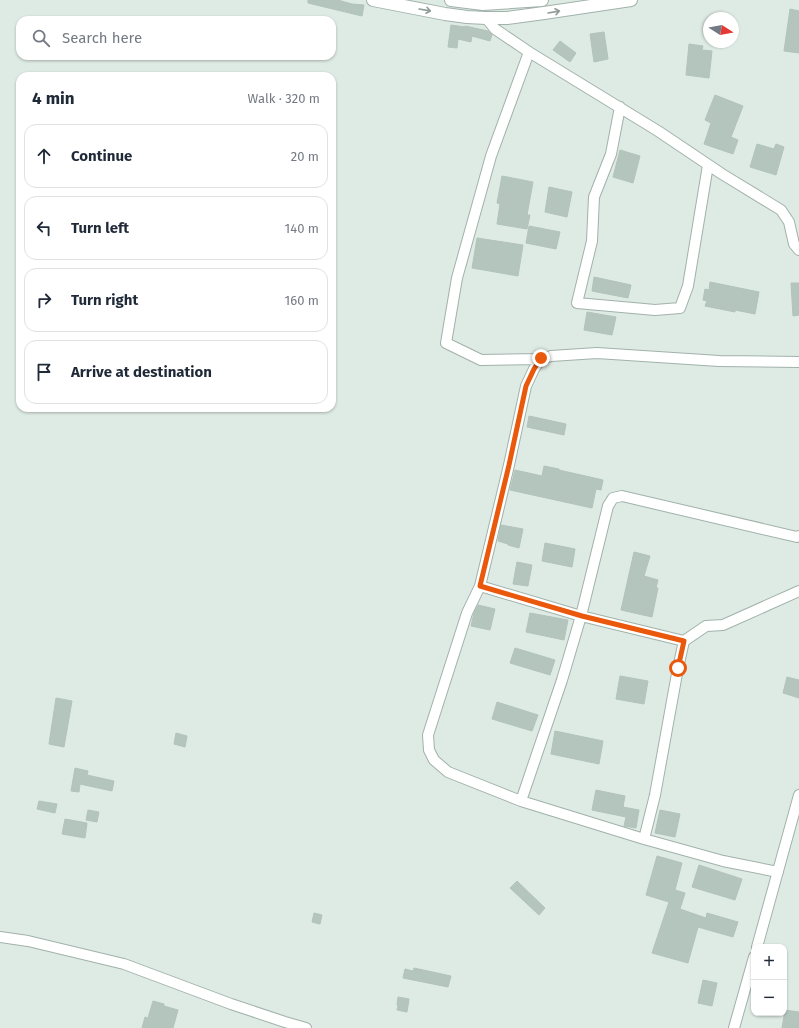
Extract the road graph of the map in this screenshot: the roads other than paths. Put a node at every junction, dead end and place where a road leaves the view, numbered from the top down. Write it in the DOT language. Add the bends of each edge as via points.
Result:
graph roads {
  1 [pos="373,0"];
  2 [pos="452,0"];
  3 [pos="542,0"];
  4 [pos="631,0"];
  5 [pos="486,18"];
  6 [pos="529,52"];
  7 [pos="620,107"];
  8 [pos="708,165"];
  9 [pos="799,250"];
  10 [pos="541,358"];
  11 [pos="799,362"];
  12 [pos="799,536"];
  13 [pos="480,586"];
  14 [pos="799,591"];
  15 [pos="582,616"];
  16 [pos="684,641"];
  17 [pos="799,795"];
  18 [pos="521,801"];
  19 [pos="644,839"];
  20 [pos="778,872"];
  21 [pos="0,937"];
  22 [pos="758,944"];
  23 [pos="751,968"];
  24 [pos="284,1025"];
  25 [pos="306,1028"];
  26 [pos="734,1028"];
  1 -- 5 [label="street, one-way" via="452,15"];
  2 -- 3 [label="street" via="483,4"];
  5 -- 4 [label="street, one-way" via="507,18"];
  5 -- 6 [label="street" via="495,29"];
  6 -- 7 [label="street"];
  6 -- 10 [label="street" via="492,156 461,263 446,343 481,360"];
  7 -- 8 [label="street"];
  7 -- 8 [label="street" via="611,154 594,197 592,241 577,303 655,310 680,308 688,286"];
  8 -- 9 [label="street" via="781,210 789,222 794,244"];
  10 -- 11 [label="street" via="597,353 719,361"];
  10 -- 13 [label="street" via="526,386"];
  12 -- 15 [label="street" via="622,496 613,498 608,506"];
  13 -- 15 [label="street"];
  13 -- 18 [label="street" via="467,613 428,735 429,750 434,760 448,772"];
  14 -- 16 [label="street" via="723,625 706,626"];
  15 -- 16 [label="street"];
  15 -- 18 [label="street"];
  16 -- 19 [label="street" via="655,795"];
  17 -- 20 [label="street"];
  18 -- 19 [label="street"];
  19 -- 20 [label="street" via="723,861"];
  20 -- 22 [label="street"];
  21 -- 24 [label="street" via="28,941 124,964"];
  23 -- 26 [label="street"];
  24 -- 25 [label="street"];
}
